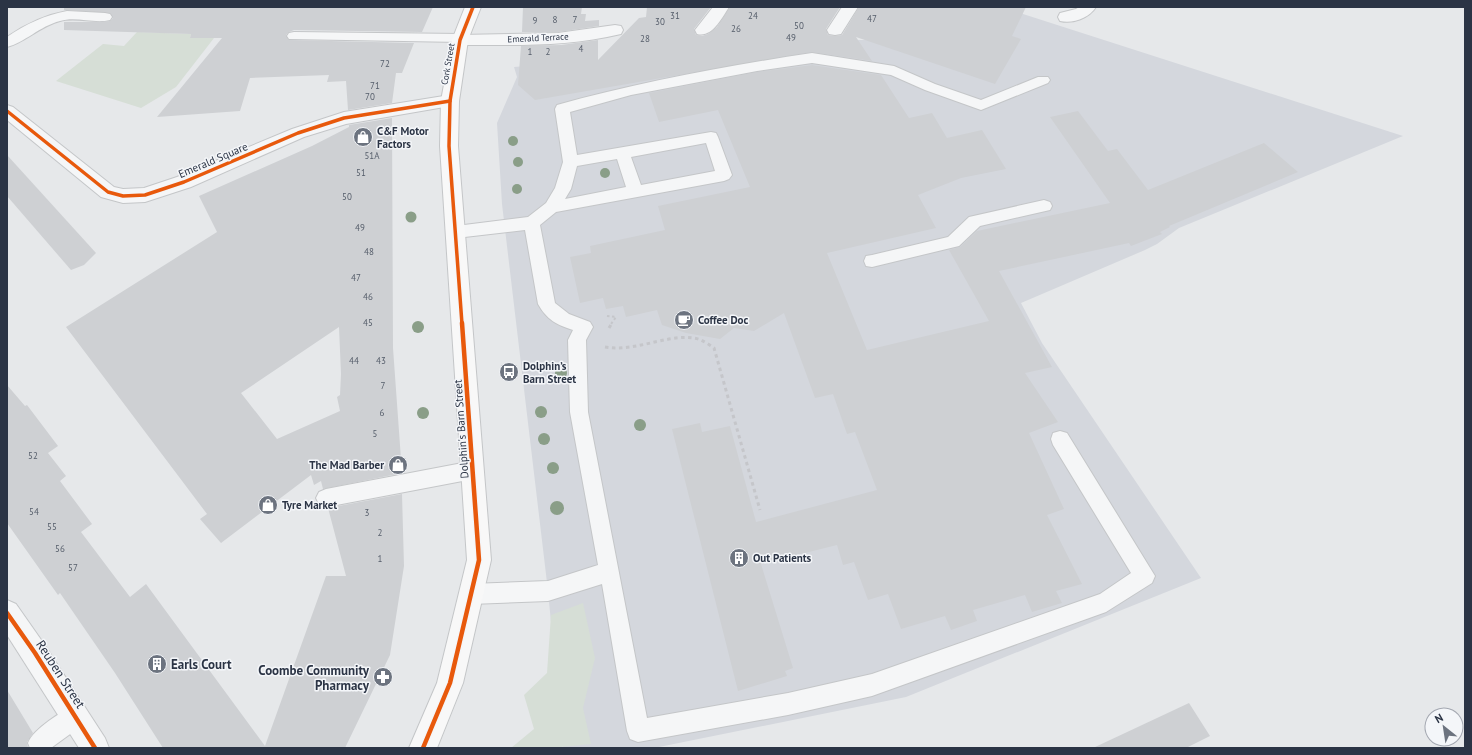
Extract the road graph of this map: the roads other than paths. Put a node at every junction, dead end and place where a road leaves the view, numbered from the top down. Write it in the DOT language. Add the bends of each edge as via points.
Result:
graph roads {
  1 [pos="473,7"];
  2 [pos="721,7"];
  3 [pos="850,7"];
  4 [pos="1088,7"];
  5 [pos="105,17"];
  6 [pos="1066,17"];
  7 [pos="615,30"];
  8 [pos="703,30"];
  9 [pos="835,30"];
  10 [pos="294,36"];
  11 [pos="461,39"];
  12 [pos="7,43"];
  13 [pos="1043,80"];
  14 [pos="450,101"];
  15 [pos="7,111"];
  16 [pos="622,153"];
  17 [pos="571,162"];
  18 [pos="635,191"];
  19 [pos="552,206"];
  20 [pos="1044,206"];
  21 [pos="532,223"];
  22 [pos="456,232"];
  23 [pos="872,262"];
  24 [pos="1060,439"];
  25 [pos="473,470"];
  26 [pos="326,498"];
  27 [pos="609,572"];
  28 [pos="471,594"];
  29 [pos="8,617"];
  30 [pos="76,716"];
  31 [pos="39,743"];
  32 [pos="95,748"];
  33 [pos="423,748"];
  1 -- 11 [label="main road, Cork Street"];
  2 -- 8 [label="street"];
  3 -- 9 [label="street"];
  4 -- 6 [label="street" via="1082,13"];
  5 -- 12 [label="lane" via="67,15 52,18"];
  7 -- 11 [label="street, Emerald Terrace" via="589,35 522,39"];
  10 -- 11 [label="lane"];
  11 -- 14 [label="main road, Cork Street"];
  13 -- 17 [label="lane" via="981,105 894,71 812,58 757,66 629,91 562,109"];
  14 -- 15 [label="street, Emerald Square" via="344,118 298,133 184,182 138,196 108,192"];
  14 -- 22 [label="main road, Dolphin's Barn Street" via="449,146"];
  16 -- 17 [label="lane"];
  16 -- 18 [label="lane"];
  16 -- 18 [label="lane" via="711,137 724,175"];
  17 -- 19 [label="lane" via="563,189"];
  18 -- 19 [label="lane"];
  19 -- 21 [label="lane"];
  20 -- 23 [label="lane" via="974,221 952,242"];
  21 -- 22 [label="lane"];
  21 -- 27 [label="lane" via="547,304 551,313 584,326 577,340 579,412"];
  22 -- 25 [label="main road, Dolphin's Barn Street"];
  24 -- 27 [label="lane" via="1145,576 1106,602 872,685 788,704 638,731"];
  25 -- 26 [label="lane"];
  25 -- 28 [label="main road, Dolphin's Barn Street" via="479,560"];
  27 -- 28 [label="lane" via="548,591"];
  28 -- 33 [label="main road, Dolphin's Barn Street" via="450,683"];
  29 -- 30 [label="street, Reuben Street"];
  30 -- 31 [label="lane"];
  30 -- 32 [label="street, Reuben Street"];
}
